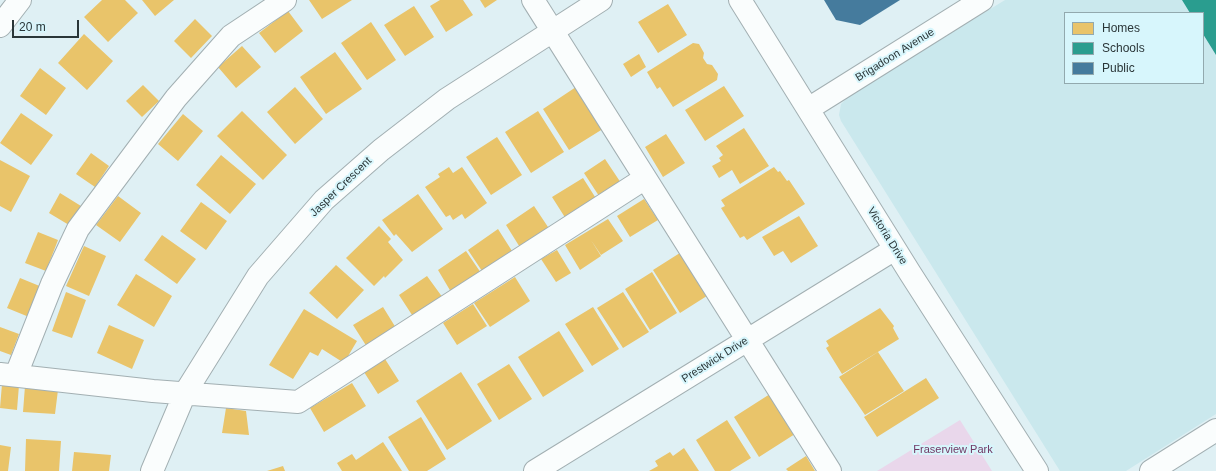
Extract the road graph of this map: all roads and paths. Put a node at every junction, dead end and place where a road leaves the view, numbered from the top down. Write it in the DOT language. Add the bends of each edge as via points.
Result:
graph roads {
  1 [pos="20,0"];
  2 [pos="286,0"];
  3 [pos="533,0"];
  4 [pos="601,0"];
  5 [pos="740,0"];
  6 [pos="982,0"];
  7 [pos="0,26"];
  8 [pos="552,32"];
  9 [pos="808,109"];
  10 [pos="644,178"];
  11 [pos="895,249"];
  12 [pos="747,340"];
  13 [pos="8,374"];
  14 [pos="184,393"];
  15 [pos="1214,435"];
  16 [pos="152,471"];
  17 [pos="535,471"];
  18 [pos="830,471"];
  19 [pos="1036,471"];
  20 [pos="1151,471"];
  1 -- 7 [label="street"];
  2 -- 13 [label="street" via="231,36 176,98 78,229"];
  3 -- 8 [label="street"];
  4 -- 8 [label="street, Jasper Crescent"];
  5 -- 9 [label="street, Victoria Drive"];
  6 -- 9 [label="street, Brigadoon Avenue"];
  8 -- 10 [label="street"];
  8 -- 14 [label="street, Jasper Crescent" via="447,99 381,150 324,200 258,276"];
  9 -- 11 [label="street, Victoria Drive"];
  10 -- 12 [label="street"];
  10 -- 14 [label="street" via="298,402"];
  11 -- 12 [label="street, Prestwick Drive"];
  11 -- 19 [label="street, Victoria Drive"];
  12 -- 17 [label="street, Prestwick Drive"];
  12 -- 18 [label="street"];
  13 -- 14 [label="street"];
  14 -- 16 [label="street, Jasper Crescent"];
  15 -- 20 [label="street"];
}
